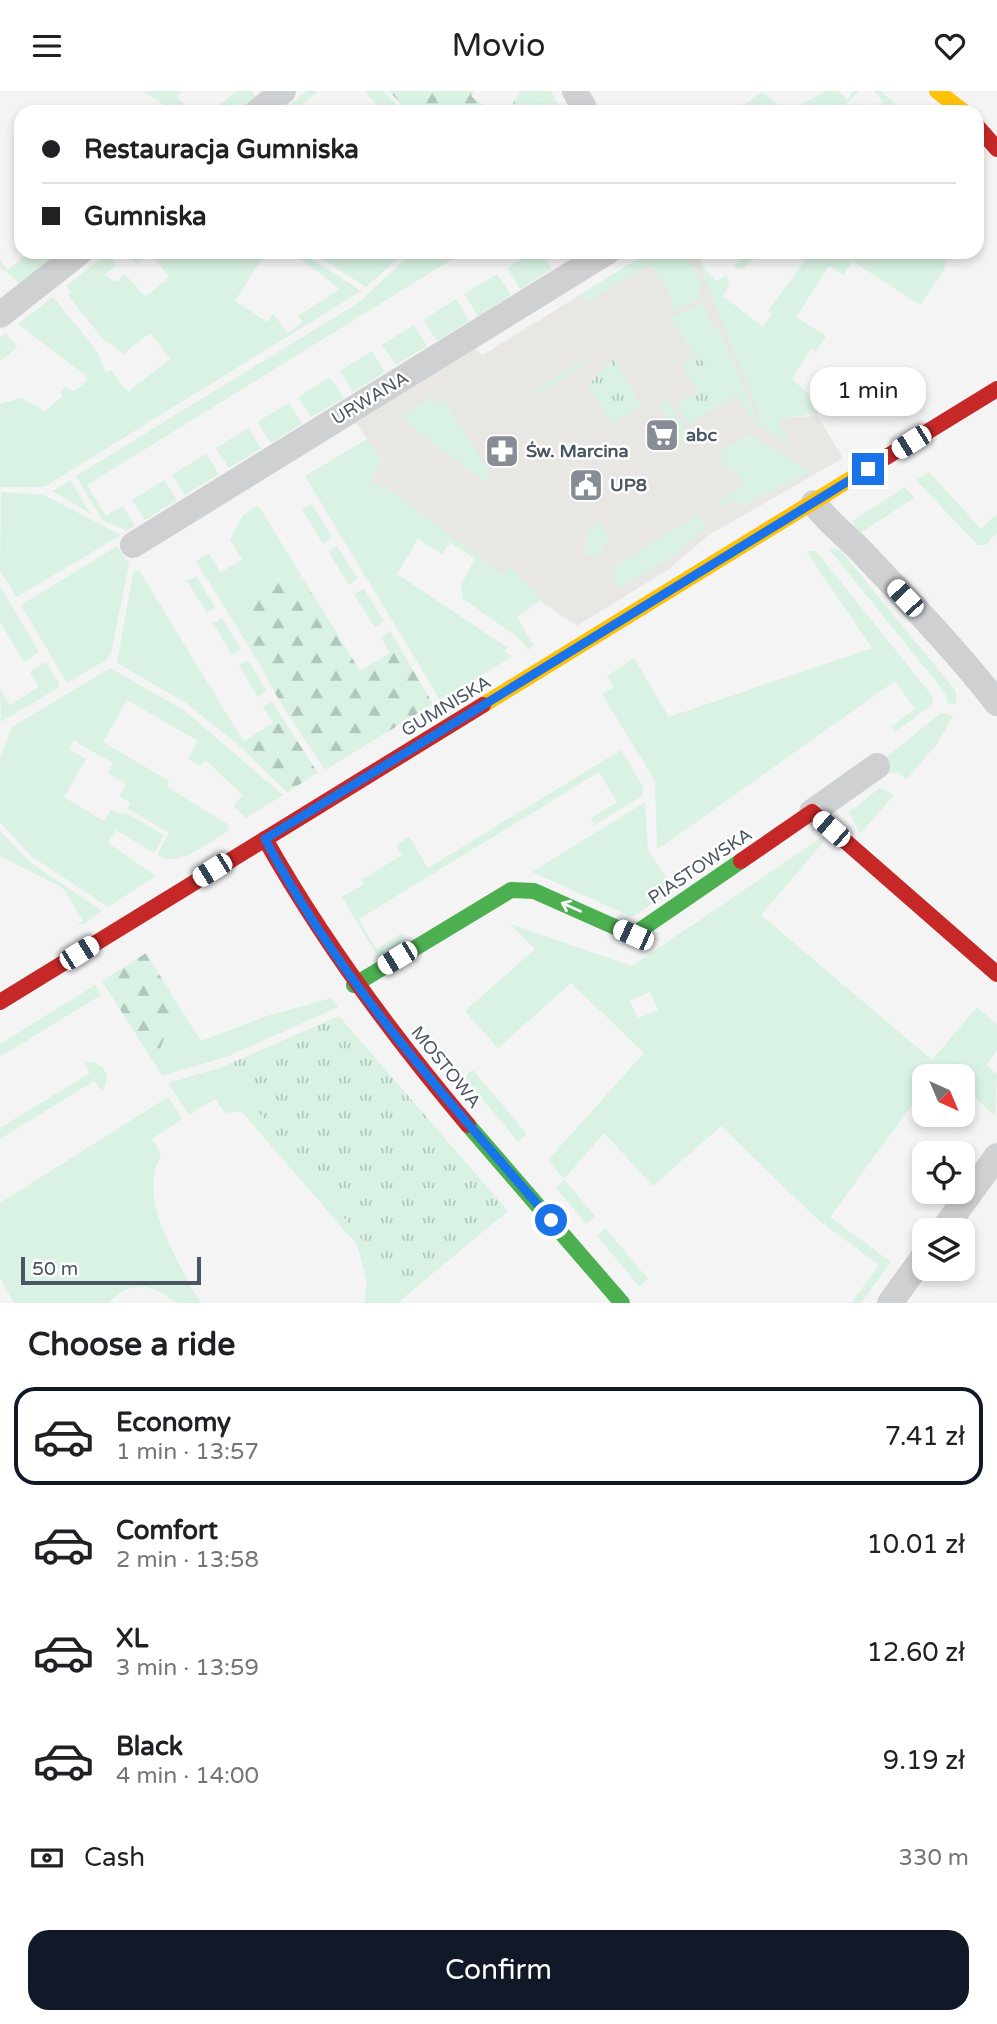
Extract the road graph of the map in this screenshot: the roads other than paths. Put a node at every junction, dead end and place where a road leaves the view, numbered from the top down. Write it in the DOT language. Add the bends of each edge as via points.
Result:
graph roads {
  1 [pos="283,91"];
  2 [pos="937,91"];
  3 [pos="266,105"];
  4 [pos="955,105"];
  5 [pos="984,133"];
  6 [pos="997,149"];
  7 [pos="71,259"];
  8 [pos="596,259"];
  9 [pos="0,315"];
  10 [pos="963,389"];
  11 [pos="997,389"];
  12 [pos="911,442"];
  13 [pos="814,503"];
  14 [pos="133,545"];
  15 [pos="997,703"];
  16 [pos="877,766"];
  17 [pos="812,813"];
  18 [pos="265,839"];
  19 [pos="997,974"];
  20 [pos="354,985"];
  21 [pos="0,1002"];
  22 [pos="997,1156"];
  23 [pos="952,1218"];
  24 [pos="912,1273"];
  25 [pos="622,1303"];
  26 [pos="890,1303"];
  1 -- 3 [label="street"];
  2 -- 4 [label="street"];
  5 -- 6 [label="street"];
  7 -- 9 [label="street"];
  8 -- 14 [label="street, URWANA"];
  10 -- 12 [label="street, GUMNISKA"];
  11 -- 12 [label="street, GUMNISKA"];
  12 -- 13 [label="street, GUMNISKA"];
  13 -- 15 [label="street" via="828,523 854,544 972,670"];
  13 -- 18 [label="street, GUMNISKA"];
  16 -- 17 [label="street"];
  17 -- 19 [label="street"];
  17 -- 20 [label="street, PIASTOWSKA, one-way" via="633,935 534,891 511,890"];
  18 -- 20 [label="street, MOSTOWA" via="288,885"];
  18 -- 21 [label="street, GUMNISKA"];
  20 -- 25 [label="street, MOSTOWA"];
  22 -- 23 [label="street"];
  24 -- 26 [label="street"];
}
